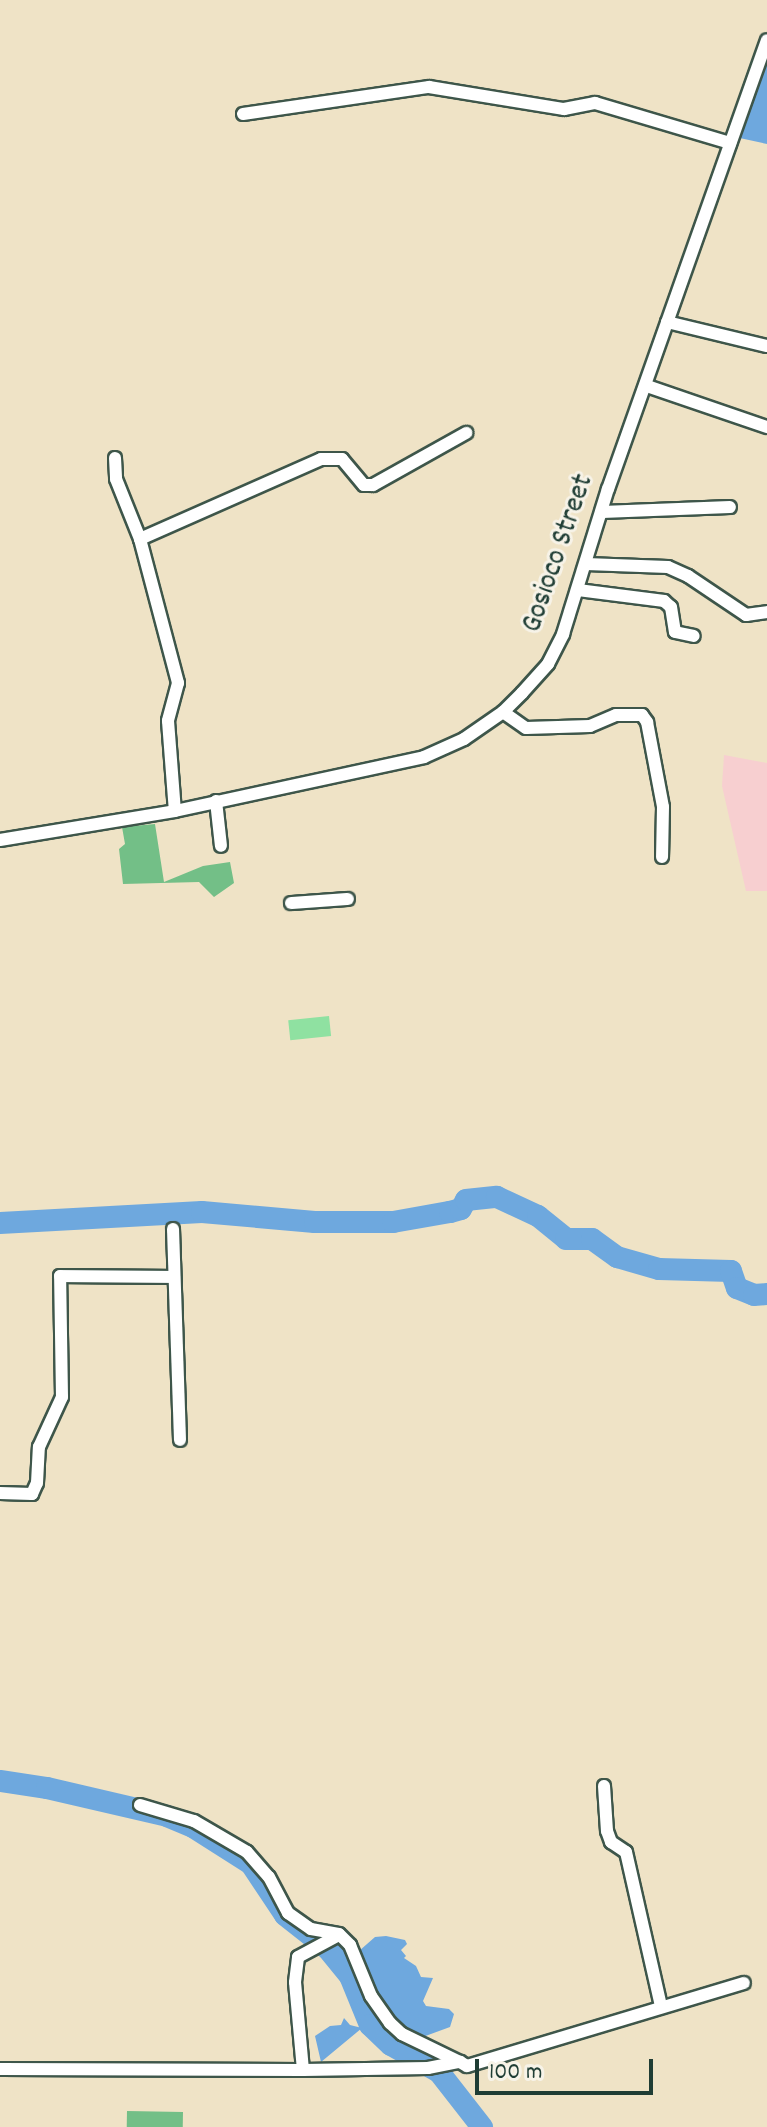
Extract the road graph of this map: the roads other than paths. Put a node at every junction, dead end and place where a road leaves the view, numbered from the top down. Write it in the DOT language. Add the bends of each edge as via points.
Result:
graph roads {
  1 [pos="767,40"];
  2 [pos="243,114"];
  3 [pos="730,143"];
  4 [pos="667,322"];
  5 [pos="767,346"];
  6 [pos="647,386"];
  7 [pos="767,427"];
  8 [pos="466,433"];
  9 [pos="115,458"];
  10 [pos="730,507"];
  11 [pos="602,512"];
  12 [pos="140,539"];
  13 [pos="586,564"];
  14 [pos="578,590"];
  15 [pos="767,612"];
  16 [pos="694,636"];
  17 [pos="503,712"];
  18 [pos="216,801"];
  19 [pos="175,811"];
  20 [pos="0,840"];
  21 [pos="221,846"];
  22 [pos="662,857"];
  23 [pos="348,899"];
  24 [pos="291,903"];
  25 [pos="173,1229"];
  26 [pos="173,1277"];
  27 [pos="180,1440"];
  28 [pos="0,1493"];
  29 [pos="604,1786"];
  30 [pos="140,1805"];
  31 [pos="339,1934"];
  32 [pos="744,1983"];
  33 [pos="661,2006"];
  34 [pos="455,2063"];
  35 [pos="0,2069"];
  36 [pos="303,2070"];
  1 -- 3 [label="street, Gosioco Street"];
  2 -- 3 [label="street" via="429,87 564,109 595,103"];
  3 -- 4 [label="street, Gosioco Street"];
  4 -- 5 [label="street"];
  4 -- 6 [label="street, Gosioco Street"];
  6 -- 7 [label="street"];
  6 -- 11 [label="street, Gosioco Street"];
  8 -- 12 [label="street" via="373,485 364,485 342,459 321,459"];
  9 -- 12 [label="street" via="116,479"];
  10 -- 11 [label="street"];
  11 -- 13 [label="street, Gosioco Street"];
  12 -- 19 [label="street" via="178,683 168,721"];
  13 -- 14 [label="street, Gosioco Street"];
  13 -- 15 [label="street" via="668,567 746,615"];
  14 -- 16 [label="street" via="664,601 671,607 675,632"];
  14 -- 17 [label="street, Gosioco Street" via="548,664"];
  17 -- 18 [label="street, Gosioco Street" via="464,739 424,757"];
  17 -- 22 [label="street" via="526,728 590,726 616,715 642,715 663,807"];
  18 -- 19 [label="street, Gosioco Street"];
  18 -- 21 [label="street"];
  19 -- 20 [label="street, Gosioco Street"];
  23 -- 24 [label="street"];
  25 -- 26 [label="street"];
  26 -- 27 [label="street"];
  26 -- 28 [label="street" via="60,1276 62,1397 39,1447 32,1494"];
  29 -- 33 [label="street" via="607,1831 611,1842 626,1852"];
  30 -- 31 [label="street" via="194,1821 234,1843 269,1877 288,1913 311,1929"];
  31 -- 34 [label="street" via="350,1945 371,1996 390,2023"];
  31 -- 36 [label="street" via="298,1957 295,1982"];
  32 -- 33 [label="street"];
  33 -- 34 [label="street" via="467,2066"];
  34 -- 36 [label="street"];
  35 -- 36 [label="street"];
}
